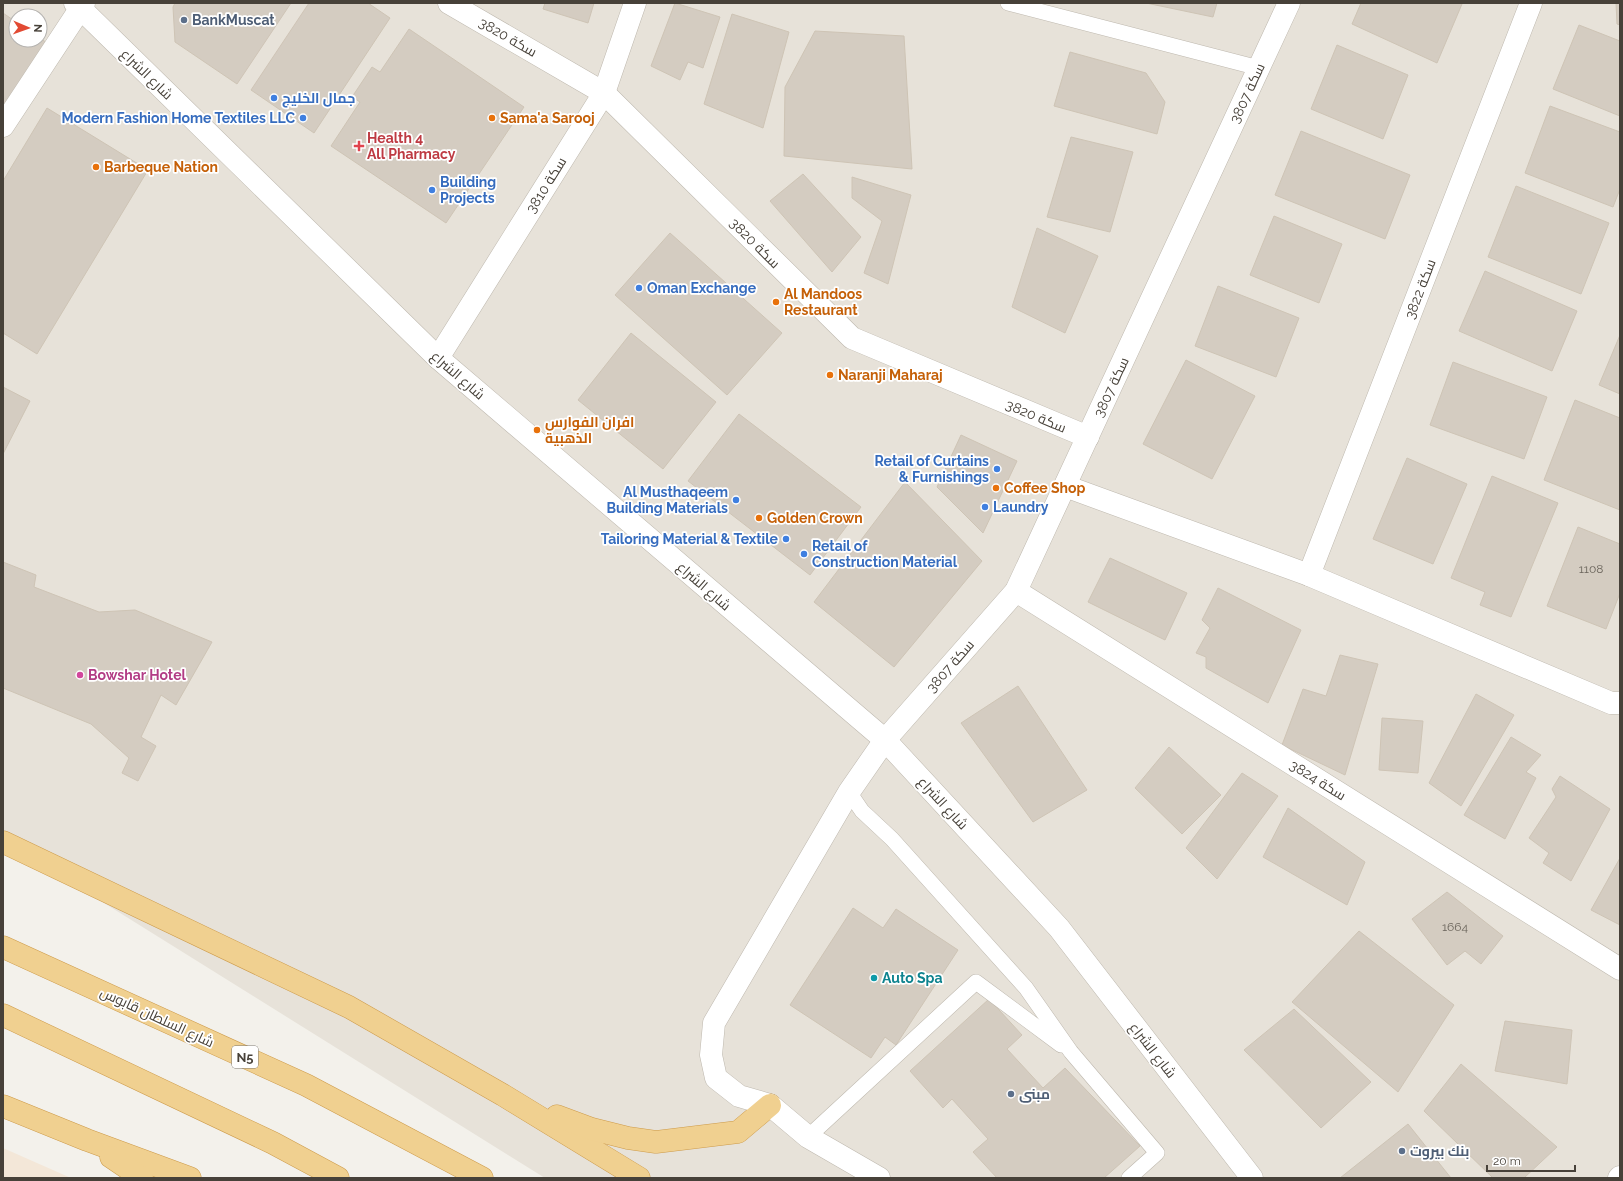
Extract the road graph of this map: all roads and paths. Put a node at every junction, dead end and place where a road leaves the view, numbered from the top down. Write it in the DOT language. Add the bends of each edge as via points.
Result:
graph roads {
  1 [pos="449,3"];
  2 [pos="635,3"];
  3 [pos="1008,3"];
  4 [pos="1289,3"];
  5 [pos="1531,3"];
  6 [pos="79,5"];
  7 [pos="1259,68"];
  8 [pos="604,93"];
  9 [pos="3,126"];
  10 [pos="438,358"];
  11 [pos="1088,437"];
  12 [pos="1065,486"];
  13 [pos="1309,575"];
  14 [pos="1016,591"];
  15 [pos="1620,703"];
  16 [pos="885,740"];
  17 [pos="849,792"];
  18 [pos="3,842"];
  19 [pos="3,947"];
  20 [pos="1620,969"];
  21 [pos="3,1015"];
  22 [pos="1071,1052"];
  23 [pos="503,1095"];
  24 [pos="770,1105"];
  25 [pos="3,1106"];
  26 [pos="808,1137"];
  27 [pos="87,1140"];
  28 [pos="142,1178"];
  29 [pos="190,1178"];
  30 [pos="338,1178"];
  31 [pos="482,1178"];
  32 [pos="639,1178"];
  33 [pos="879,1178"];
  34 [pos="1129,1178"];
  35 [pos="1252,1178"];
  1 -- 8 [label="street, سكة 3820"];
  2 -- 8 [label="street, سكة 3810"];
  3 -- 7 [label="lane"];
  4 -- 7 [label="street, سكة 3807"];
  5 -- 13 [label="street, سكة 3822"];
  6 -- 9 [label="street"];
  6 -- 10 [label="street, شارع الشراع"];
  7 -- 11 [label="street, سكة 3807"];
  8 -- 10 [label="street, سكة 3810"];
  8 -- 11 [label="street, سكة 3820" via="852,338"];
  10 -- 16 [label="street, شارع الشراع"];
  11 -- 12 [label="street, سكة 3807"];
  12 -- 13 [label="street"];
  12 -- 14 [label="street, سكة 3807"];
  13 -- 15 [label="street" via="1611,703"];
  14 -- 16 [label="street, سكة 3807"];
  14 -- 20 [label="street, سكة 3824"];
  16 -- 17 [label="street, سكة 3807"];
  16 -- 35 [label="street, شارع الشراع" via="1059,928"];
  17 -- 22 [label="lane" via="862,811 892,839 1026,988"];
  17 -- 24 [label="street, سكة 3807" via="714,1023 711,1055 716,1078 739,1096"];
  18 -- 23 [label="highway" via="349,1007"];
  19 -- 31 [label="highway, شارع السلطان قابوس / N5" via="306,1085"];
  21 -- 30 [label="highway" via="274,1143"];
  22 -- 26 [label="lane" via="976,982"];
  22 -- 34 [label="lane" via="1157,1153"];
  23 -- 24 [label="highway" via="592,1129 656,1142 738,1132"];
  23 -- 32 [label="highway"];
  24 -- 26 [label="street"];
  25 -- 27 [label="highway"];
  26 -- 33 [label="street"];
  27 -- 28 [label="highway"];
  27 -- 29 [label="highway"];
}
